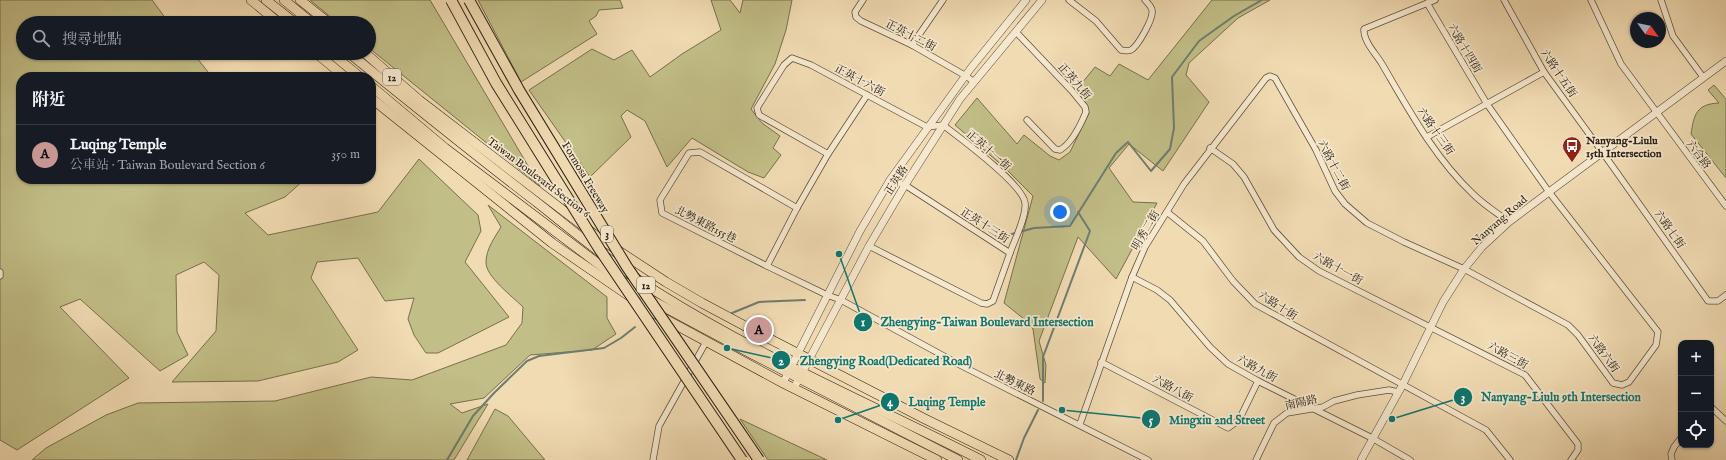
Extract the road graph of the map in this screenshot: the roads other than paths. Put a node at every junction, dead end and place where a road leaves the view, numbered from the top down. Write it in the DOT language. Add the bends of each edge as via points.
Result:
graph roads {
  1 [pos="251,0"];
  2 [pos="266,0"];
  3 [pos="284,0"];
  4 [pos="300,0"];
  5 [pos="451,0"];
  6 [pos="469,0"];
  7 [pos="863,0"];
  8 [pos="943,0"];
  9 [pos="1026,0"];
  10 [pos="1042,0"];
  11 [pos="1069,0"];
  12 [pos="1145,0"];
  13 [pos="1435,0"];
  14 [pos="1504,0"];
  15 [pos="1591,0"];
  16 [pos="1661,0"];
  17 [pos="1427,4"];
  18 [pos="270,16"];
  19 [pos="286,16"];
  20 [pos="303,16"];
  21 [pos="320,16"];
  22 [pos="1016,32"];
  23 [pos="912,45"];
  24 [pos="324,60"];
  25 [pos="340,60"];
  26 [pos="357,60"];
  27 [pos="372,60"];
  28 [pos="1726,61"];
  29 [pos="339,72"];
  30 [pos="354,72"];
  31 [pos="372,72"];
  32 [pos="1544,72"];
  33 [pos="376,75"];
  34 [pos="966,76"];
  35 [pos="1703,77"];
  36 [pos="1275,78"];
  37 [pos="974,82"];
  38 [pos="376,90"];
  39 [pos="867,95"];
  40 [pos="376,102"];
  41 [pos="1487,104"];
  42 [pos="1657,113"];
  43 [pos="1027,120"];
  44 [pos="943,125"];
  45 [pos="927,127"];
  46 [pos="1427,137"];
  47 [pos="1210,148"];
  48 [pos="1603,153"];
  49 [pos="828,154"];
  50 [pos="890,180"];
  51 [pos="905,185"];
  52 [pos="1549,192"];
  53 [pos="1726,206"];
  54 [pos="797,208"];
  55 [pos="1167,212"];
  56 [pos="1509,222"];
  57 [pos="869,246"];
  58 [pos="1010,253"];
  59 [pos="767,266"];
  60 [pos="1464,268"];
  61 [pos="0,272"];
  62 [pos="0,276"];
  63 [pos="1132,277"];
  64 [pos="827,295"];
  65 [pos="1726,295"];
  66 [pos="842,300"];
  67 [pos="1430,328"];
  68 [pos="706,342"];
  69 [pos="798,353"];
  70 [pos="810,359"];
  71 [pos="1101,362"];
  72 [pos="790,370"];
  73 [pos="801,376"];
  74 [pos="1258,381"];
  75 [pos="783,383"];
  76 [pos="1403,384"];
  77 [pos="794,388"];
  78 [pos="1398,392"];
  79 [pos="1312,409"];
  80 [pos="1714,410"];
  81 [pos="1726,421"];
  82 [pos="1080,424"];
  83 [pos="1372,438"];
  84 [pos="1678,442"];
  85 [pos="653,460"];
  86 [pos="742,460"];
  87 [pos="759,460"];
  88 [pos="937,460"];
  89 [pos="958,460"];
  90 [pos="980,460"];
  91 [pos="1009,460"];
  92 [pos="1148,460"];
  93 [pos="1256,460"];
  94 [pos="1361,460"];
  95 [pos="1410,460"];
  96 [pos="1510,460"];
  97 [pos="1571,460"];
  98 [pos="1672,460"];
  1 -- 18 [label="main road"];
  2 -- 19 [label="main road"];
  3 -- 20 [label="main road"];
  4 -- 21 [label="main road"];
  5 -- 86 [label="highway, 3, bridge" via="496,83 600,250"];
  6 -- 87 [label="highway, Formosa Freeway / 3, bridge" via="518,90 627,266"];
  7 -- 23 [label="street, 正英十二街" via="855,12 856,17"];
  8 -- 23 [label="street"];
  9 -- 34 [label="street, 正英路"];
  10 -- 22 [label="street, 正英路"];
  11 -- 12 [label="street" via="1096,21 1125,51 1132,49 1152,16 1152,9"];
  13 -- 17 [label="street"];
  14 -- 32 [label="street, 六路十五街"];
  15 -- 42 [label="street, 六合路" via="1620,64"];
  16 -- 35 [label="street" via="1673,36"];
  17 -- 41 [label="street, 六路十四街"];
  17 -- 46 [label="street, 六路十三街" via="1364,29 1364,36"];
  22 -- 37 [label="street, 正英路"];
  22 -- 43 [label="street, 正英九街" via="1072,91 1086,112 1065,147 1060,150 1055,149"];
  23 -- 34 [label="street, 正英十二街"];
  24 -- 29 [label="main road"];
  25 -- 30 [label="main road"];
  26 -- 31 [label="main road, Taiwan Boulevard Section 6 / 12"];
  27 -- 69 [label="main road, Taiwan Boulevard Section 6 / 12" via="419,100 599,238 702,303"];
  28 -- 35 [label="street, Nanyang Road"];
  32 -- 41 [label="street"];
  32 -- 48 [label="street, 六路十五街"];
  33 -- 72 [label="main road, Taiwan Boulevard Section 6 / 12" via="618,267"];
  34 -- 37 [label="street, 正英十二街"];
  34 -- 45 [label="street, 正英路"];
  35 -- 42 [label="street, Nanyang Road"];
  36 -- 47 [label="street, 明秀二街" via="1266,78"];
  36 -- 60 [label="street, 六路十二街" via="1316,150 1335,191 1345,204 1367,223"];
  37 -- 44 [label="street, 正英路"];
  38 -- 72 [label="main road, Taiwan Boulevard Section 6 / 12" via="445,148 613,275 653,301"];
  39 -- 45 [label="street, 正英十六街"];
  39 -- 49 [label="street"];
  39 -- 49 [label="street, 正英十六街" via="799,60 792,58 784,65 757,108 759,115"];
  40 -- 68 [label="main road, 12" via="552,243 654,313"];
  41 -- 46 [label="street"];
  41 -- 52 [label="street, 六路十四街"];
  42 -- 48 [label="street, Nanyang Road"];
  42 -- 53 [label="street, 六合路"];
  44 -- 45 [label="street"];
  44 -- 51 [label="street, 正英路"];
  44 -- 58 [label="street, 正英十一街" via="992,163 1022,194 1025,203 1024,213"];
  45 -- 50 [label="street, 正英路"];
  46 -- 56 [label="street, 六路十三街" via="1438,155 1473,195"];
  47 -- 55 [label="street, 明秀二街"];
  47 -- 67 [label="street, 六路十一街" via="1233,164 1244,177 1274,230 1299,257 1319,271"];
  48 -- 52 [label="street, Nanyang Road"];
  48 -- 65 [label="street, 六路七街" via="1708,301 1718,301"];
  49 -- 54 [label="street"];
  50 -- 51 [label="street, 正英十三街"];
  50 -- 64 [label="street, 正英路"];
  51 -- 57 [label="street, 正英路"];
  51 -- 58 [label="street, 正英十三街"];
  52 -- 56 [label="street, Nanyang Road"];
  52 -- 60 [label="street, 六路六街" via="1658,332 1656,345 1629,382 1622,385 1613,383 1568,325"];
  54 -- 59 [label="street"];
  54 -- 59 [label="street, 北勢東路155巷" via="700,152 690,153 660,200 662,213"];
  55 -- 63 [label="street, 明秀二街" via="1145,247"];
  55 -- 76 [label="street, 六路十街" via="1203,241 1233,281 1255,304"];
  56 -- 60 [label="street, Nanyang Road"];
  57 -- 58 [label="street, 正英十三街" via="987,304 993,301"];
  57 -- 66 [label="street, 正英路"];
  59 -- 64 [label="street, 北勢東路"];
  60 -- 67 [label="street, Nanyang Road"];
  61 -- 62 [label="street"];
  63 -- 71 [label="street, 明秀二街"];
  63 -- 74 [label="street, 六路九街" via="1170,300 1228,364"];
  64 -- 66 [label="street, 北勢東路"];
  64 -- 69 [label="street, 正英路"];
  66 -- 70 [label="street, 正英路"];
  66 -- 82 [label="street, 北勢東路" via="962,366"];
  67 -- 76 [label="street, Nanyang Road"];
  67 -- 97 [label="street, 六路三街" via="1525,375 1578,444 1578,450"];
  68 -- 75 [label="main road, 12"];
  68 -- 85 [label="street" via="659,426"];
  69 -- 70 [label="main road, Taiwan Boulevard Section 6 / 12"];
  69 -- 72 [label="street, 正英路"];
  70 -- 73 [label="street, 正英路"];
  70 -- 91 [label="main road, Taiwan Boulevard Section 6 / 12"];
  71 -- 74 [label="street, 六路八街" via="1228,428 1239,420"];
  71 -- 82 [label="street, 明秀二街"];
  72 -- 73 [label="main road, Taiwan Boulevard Section 6 / 12"];
  72 -- 75 [label="street, 正英路"];
  73 -- 77 [label="street, 正英路"];
  73 -- 89 [label="main road, Taiwan Boulevard Section 6 / 12"];
  73 -- 90 [label="main road, Taiwan Boulevard Section 6 / 12"];
  74 -- 79 [label="street, 六路九街"];
  75 -- 77 [label="main road, 12"];
  76 -- 78 [label="street, Nanyang Road"];
  76 -- 96 [label="street" via="1486,430"];
  77 -- 88 [label="main road, 12"];
  78 -- 79 [label="street, 南陽路" via="1389,390 1357,395"];
  78 -- 83 [label="street, Nanyang Road"];
  79 -- 83 [label="street, 六路九街"];
  79 -- 93 [label="street, 南陽路" via="1287,413 1274,423"];
  80 -- 81 [label="street"];
  82 -- 92 [label="street, 北勢東路"];
  83 -- 94 [label="street, Nanyang Road"];
  83 -- 95 [label="street, 六路九街"];
  84 -- 98 [label="street" via="1671,454"];
}
